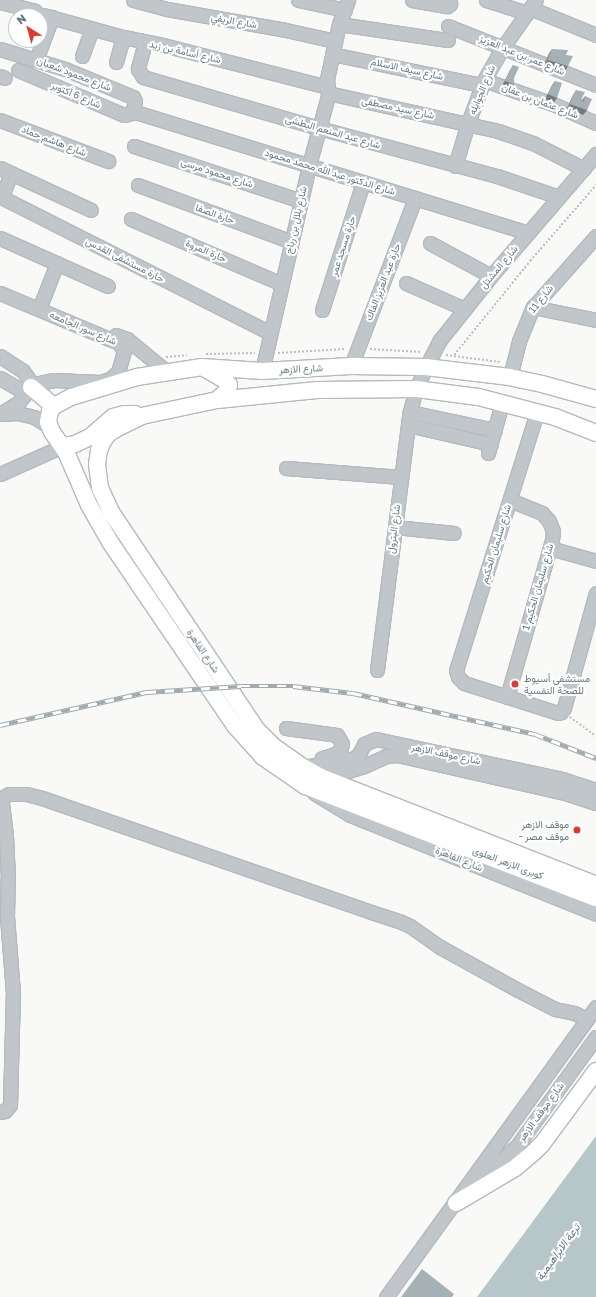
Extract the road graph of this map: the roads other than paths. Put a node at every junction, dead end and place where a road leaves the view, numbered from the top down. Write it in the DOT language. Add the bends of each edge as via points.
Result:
graph roads {
  1 [pos="133,0"];
  2 [pos="298,0"];
  3 [pos="412,0"];
  4 [pos="486,0"];
  5 [pos="0,2"];
  6 [pos="449,3"];
  7 [pos="346,5"];
  8 [pos="531,7"];
  9 [pos="22,8"];
  10 [pos="48,16"];
  11 [pos="339,24"];
  12 [pos="448,26"];
  13 [pos="92,29"];
  14 [pos="596,35"];
  15 [pos="123,37"];
  16 [pos="145,42"];
  17 [pos="503,47"];
  18 [pos="38,48"];
  19 [pos="334,48"];
  20 [pos="0,49"];
  21 [pos="82,56"];
  22 [pos="36,60"];
  23 [pos="116,62"];
  24 [pos="18,70"];
  25 [pos="483,83"];
  26 [pos="596,85"];
  27 [pos="328,90"];
  28 [pos="132,111"];
  29 [pos="0,120"];
  30 [pos="468,123"];
  31 [pos="596,123"];
  32 [pos="319,128"];
  33 [pos="134,146"];
  34 [pos="596,154"];
  35 [pos="108,161"];
  36 [pos="309,165"];
  37 [pos="455,166"];
  38 [pos="584,169"];
  39 [pos="6,171"];
  40 [pos="363,182"];
  41 [pos="3,186"];
  42 [pos="138,186"];
  43 [pos="559,197"];
  44 [pos="414,198"];
  45 [pos="301,201"];
  46 [pos="92,210"];
  47 [pos="131,219"];
  48 [pos="528,233"];
  49 [pos="596,236"];
  50 [pos="0,238"];
  51 [pos="292,242"];
  52 [pos="430,243"];
  53 [pos="57,263"];
  54 [pos="491,276"];
  55 [pos="406,282"];
  56 [pos="282,284"];
  57 [pos="0,286"];
  58 [pos="108,286"];
  59 [pos="0,293"];
  60 [pos="41,304"];
  61 [pos="533,307"];
  62 [pos="465,309"];
  63 [pos="322,310"];
  64 [pos="596,320"];
  65 [pos="270,333"];
  66 [pos="0,356"];
  67 [pos="351,366"];
  68 [pos="202,367"];
  69 [pos="426,367"];
  70 [pos="166,371"];
  71 [pos="262,371"];
  72 [pos="510,377"];
  73 [pos="0,378"];
  74 [pos="31,387"];
  75 [pos="416,389"];
  76 [pos="279,393"];
  77 [pos="596,399"];
  78 [pos="217,400"];
  79 [pos="502,402"];
  80 [pos="54,406"];
  81 [pos="410,412"];
  82 [pos="537,412"];
  83 [pos="0,414"];
  84 [pos="142,416"];
  85 [pos="408,425"];
  86 [pos="50,427"];
  87 [pos="495,430"];
  88 [pos="596,433"];
  89 [pos="63,446"];
  90 [pos="286,468"];
  91 [pos="0,474"];
  92 [pos="401,477"];
  93 [pos="510,500"];
  94 [pos="395,527"];
  95 [pos="454,533"];
  96 [pos="550,548"];
  97 [pos="596,561"];
  98 [pos="596,593"];
  99 [pos="377,670"];
  100 [pos="507,697"];
  101 [pos="286,728"];
  102 [pos="462,764"];
  103 [pos="303,767"];
  104 [pos="305,786"];
  105 [pos="587,791"];
  106 [pos="1,799"];
  107 [pos="596,803"];
  108 [pos="423,823"];
  109 [pos="596,885"];
  110 [pos="596,898"];
  111 [pos="596,914"];
  112 [pos="596,1007"];
  113 [pos="587,1019"];
  114 [pos="596,1038"];
  115 [pos="596,1071"];
  116 [pos="0,1112"];
  117 [pos="475,1175"];
  118 [pos="456,1203"];
  119 [pos="386,1297"];
  1 -- 19 [label="street, شارع الريفي" via="186,14 281,29"];
  2 -- 7 [label="street"];
  3 -- 6 [label="street"];
  4 -- 8 [label="street"];
  5 -- 9 [label="street, شارع أسامة بن زيد"];
  6 -- 12 [label="street"];
  7 -- 11 [label="street, شارع بلال بن رباح"];
  8 -- 14 [label="street"];
  8 -- 17 [label="street, شارع الجوايله"];
  10 -- 13 [label="street, شارع أسامة بن زيد"];
  11 -- 12 [label="street" via="447,44"];
  11 -- 19 [label="street, شارع بلال بن رباح"];
  12 -- 17 [label="street, شارع عمر بن عبد العزيز"];
  13 -- 15 [label="street, شارع أسامة بن زيد"];
  13 -- 21 [label="street"];
  15 -- 16 [label="street, شارع أسامة بن زيد"];
  15 -- 23 [label="street"];
  16 -- 27 [label="street, شارع أسامة بن زيد"];
  16 -- 32 [label="street, شارع عبد المنعم البطشى" via="138,69 143,77"];
  17 -- 25 [label="street, شارع الجوايله"];
  17 -- 26 [label="street, شارع عمر بن عبد العزيز"];
  18 -- 22 [label="street"];
  19 -- 25 [label="street, شارع سيف الاسلام"];
  19 -- 27 [label="street, شارع بلال بن رباح" via="327,79"];
  20 -- 22 [label="street, شارع محمود شعبان"];
  22 -- 28 [label="street, شارع محمود شعبان" via="133,97 135,101"];
  24 -- 28 [label="street, شارع 6 أكتوبر" via="124,115"];
  25 -- 30 [label="street, شارع الجوايله"];
  25 -- 31 [label="street, شارع عثمان بن عفان" via="552,104"];
  27 -- 30 [label="street, شارع سيد مصطفى"];
  27 -- 32 [label="street, شارع بلال بن رباح"];
  28 -- 36 [label="street, شارع الدكتور عبد الله محمد محمود"];
  29 -- 35 [label="street, شارع هاشم حماد"];
  30 -- 37 [label="street, شارع الجوايله"];
  30 -- 38 [label="street, شارع سيد مصطفى" via="533,143"];
  32 -- 36 [label="street, شارع بلال بن رباح"];
  32 -- 37 [label="street, شارع عبد المنعم البطشى"];
  33 -- 45 [label="street, شارع محمود مرسى"];
  34 -- 38 [label="street, شارع المشتل"];
  36 -- 40 [label="street, شارع الدكتور عبد الله محمد محمود"];
  36 -- 45 [label="street, شارع بلال بن رباح"];
  37 -- 43 [label="street, شارع عبد المنعم البطشى" via="497,176"];
  38 -- 43 [label="street, شارع المشتل"];
  39 -- 41 [label="street, حارة مستشفى القدس"];
  39 -- 46 [label="street"];
  40 -- 44 [label="street, شارع الدكتور عبد الله محمد محمود"];
  40 -- 63 [label="street, حارة مسجد عمر"];
  41 -- 65 [label="street, حارة مستشفى القدس" via="5,199"];
  42 -- 51 [label="street, حارة الصفا"];
  43 -- 48 [label="street, شارع المشتل"];
  44 -- 48 [label="street, شارع الدكتور عبد الله محمد محمود"];
  44 -- 67 [label="street, حارة عبد العزيز الفاك"];
  45 -- 51 [label="street, شارع بلال بن رباح"];
  47 -- 56 [label="street, حارة المروة"];
  48 -- 54 [label="street, شارع المشتل"];
  49 -- 61 [label="street, شارع 11"];
  50 -- 53 [label="street"];
  51 -- 56 [label="street, شارع بلال بن رباح"];
  52 -- 54 [label="street"];
  53 -- 58 [label="street"];
  53 -- 60 [label="street"];
  54 -- 62 [label="street, شارع المشتل"];
  55 -- 62 [label="street"];
  56 -- 65 [label="street, شارع بلال بن رباح"];
  57 -- 60 [label="street, شارع سور الجامعه"];
  59 -- 74 [label="street, شارع سور الجامعه" via="119,343 124,351 118,372 105,381 54,380"];
  60 -- 70 [label="street, شارع سور الجامعه" via="127,339"];
  61 -- 64 [label="street"];
  61 -- 72 [label="street, شارع 11" via="519,341"];
  62 -- 69 [label="street, شارع المشتل" via="440,340"];
  65 -- 71 [label="street, شارع بلال بن رباح"];
  66 -- 74 [label="street" via="23,371"];
  67 -- 69 [label="main road, شارع الازهر"];
  67 -- 71 [label="main road, شارع الازهر"];
  68 -- 70 [label="main road, شارع الازهر"];
  68 -- 71 [label="main road, شارع الازهر"];
  68 -- 78 [label="main road" via="220,376 229,385 228,390"];
  69 -- 72 [label="main road, شارع الازهر"];
  69 -- 75 [label="street, شارع المشتل"];
  70 -- 80 [label="main road, شارع الازهر" via="71,397"];
  71 -- 76 [label="main road" via="258,377 259,382"];
  72 -- 77 [label="main road, شارع الازهر"];
  73 -- 74 [label="street" via="19,389"];
  74 -- 80 [label="main road"];
  74 -- 83 [label="street" via="19,402"];
  75 -- 76 [label="main road"];
  75 -- 79 [label="main road"];
  75 -- 81 [label="street, شارع البترول"];
  76 -- 78 [label="main road"];
  78 -- 84 [label="main road"];
  79 -- 82 [label="main road"];
  79 -- 87 [label="street"];
  80 -- 86 [label="main road" via="48,416"];
  81 -- 85 [label="street, شارع البترول"];
  81 -- 87 [label="street"];
  82 -- 88 [label="main road"];
  82 -- 93 [label="street, شارع سليمان الحكيم"];
  83 -- 86 [label="street" via="26,414"];
  84 -- 89 [label="main road" via="130,413 119,415 109,420 90,437"];
  84 -- 103 [label="main road, شارع القاهرة" via="117,428 103,441 97,464 104,498 121,529 257,730 273,746"];
  85 -- 87 [label="street" via="489,448"];
  85 -- 92 [label="street, شارع البترول"];
  86 -- 89 [label="main road"];
  89 -- 91 [label="street"];
  89 -- 104 [label="main road, شارع القاهرة" via="89,505 110,542 235,726 263,757"];
  90 -- 92 [label="street"];
  92 -- 94 [label="street, شارع البترول"];
  93 -- 96 [label="street, شارع سليمان الحكيم 1" via="546,517 553,531"];
  93 -- 100 [label="street, شارع سليمان الحكيم" via="456,670 464,683"];
  94 -- 95 [label="street"];
  94 -- 99 [label="street, شارع البترول"];
  96 -- 97 [label="street"];
  96 -- 100 [label="street, شارع سليمان الحكيم 1"];
  98 -- 100 [label="street" via="563,711 558,713"];
  101 -- 103 [label="street" via="334,734 341,740 342,747 338,753"];
  102 -- 103 [label="street" via="397,755 386,756 348,771"];
  102 -- 103 [label="street, شارع موقف الازهر" via="376,739 364,744 359,754 352,759"];
  102 -- 105 [label="street, شارع موقف الازهر" via="562,779"];
  103 -- 108 [label="main road, شارع القاهرة"];
  104 -- 108 [label="main road, شارع القاهرة"];
  104 -- 111 [label="street, شارع القاهرة" via="327,803 350,815"];
  105 -- 107 [label="street, شارع موقف الازهر"];
  106 -- 113 [label="street" via="9,794 26,794 42,798 399,921 444,950 518,990 555,1009"];
  106 -- 116 [label="street" via="6,836 7,916 13,993 10,1105 5,1111"];
  108 -- 109 [label="main road, كوبرى الازهر العلوى"];
  108 -- 110 [label="main road, كوبرى الازهر العلوى"];
  112 -- 113 [label="street"];
  113 -- 117 [label="street"];
  114 -- 117 [label="street, شارع موقف الازهر" via="516,1147 498,1162"];
  115 -- 118 [label="main road" via="542,1144 525,1160"];
  117 -- 118 [label="street"];
  118 -- 119 [label="street"];
}
